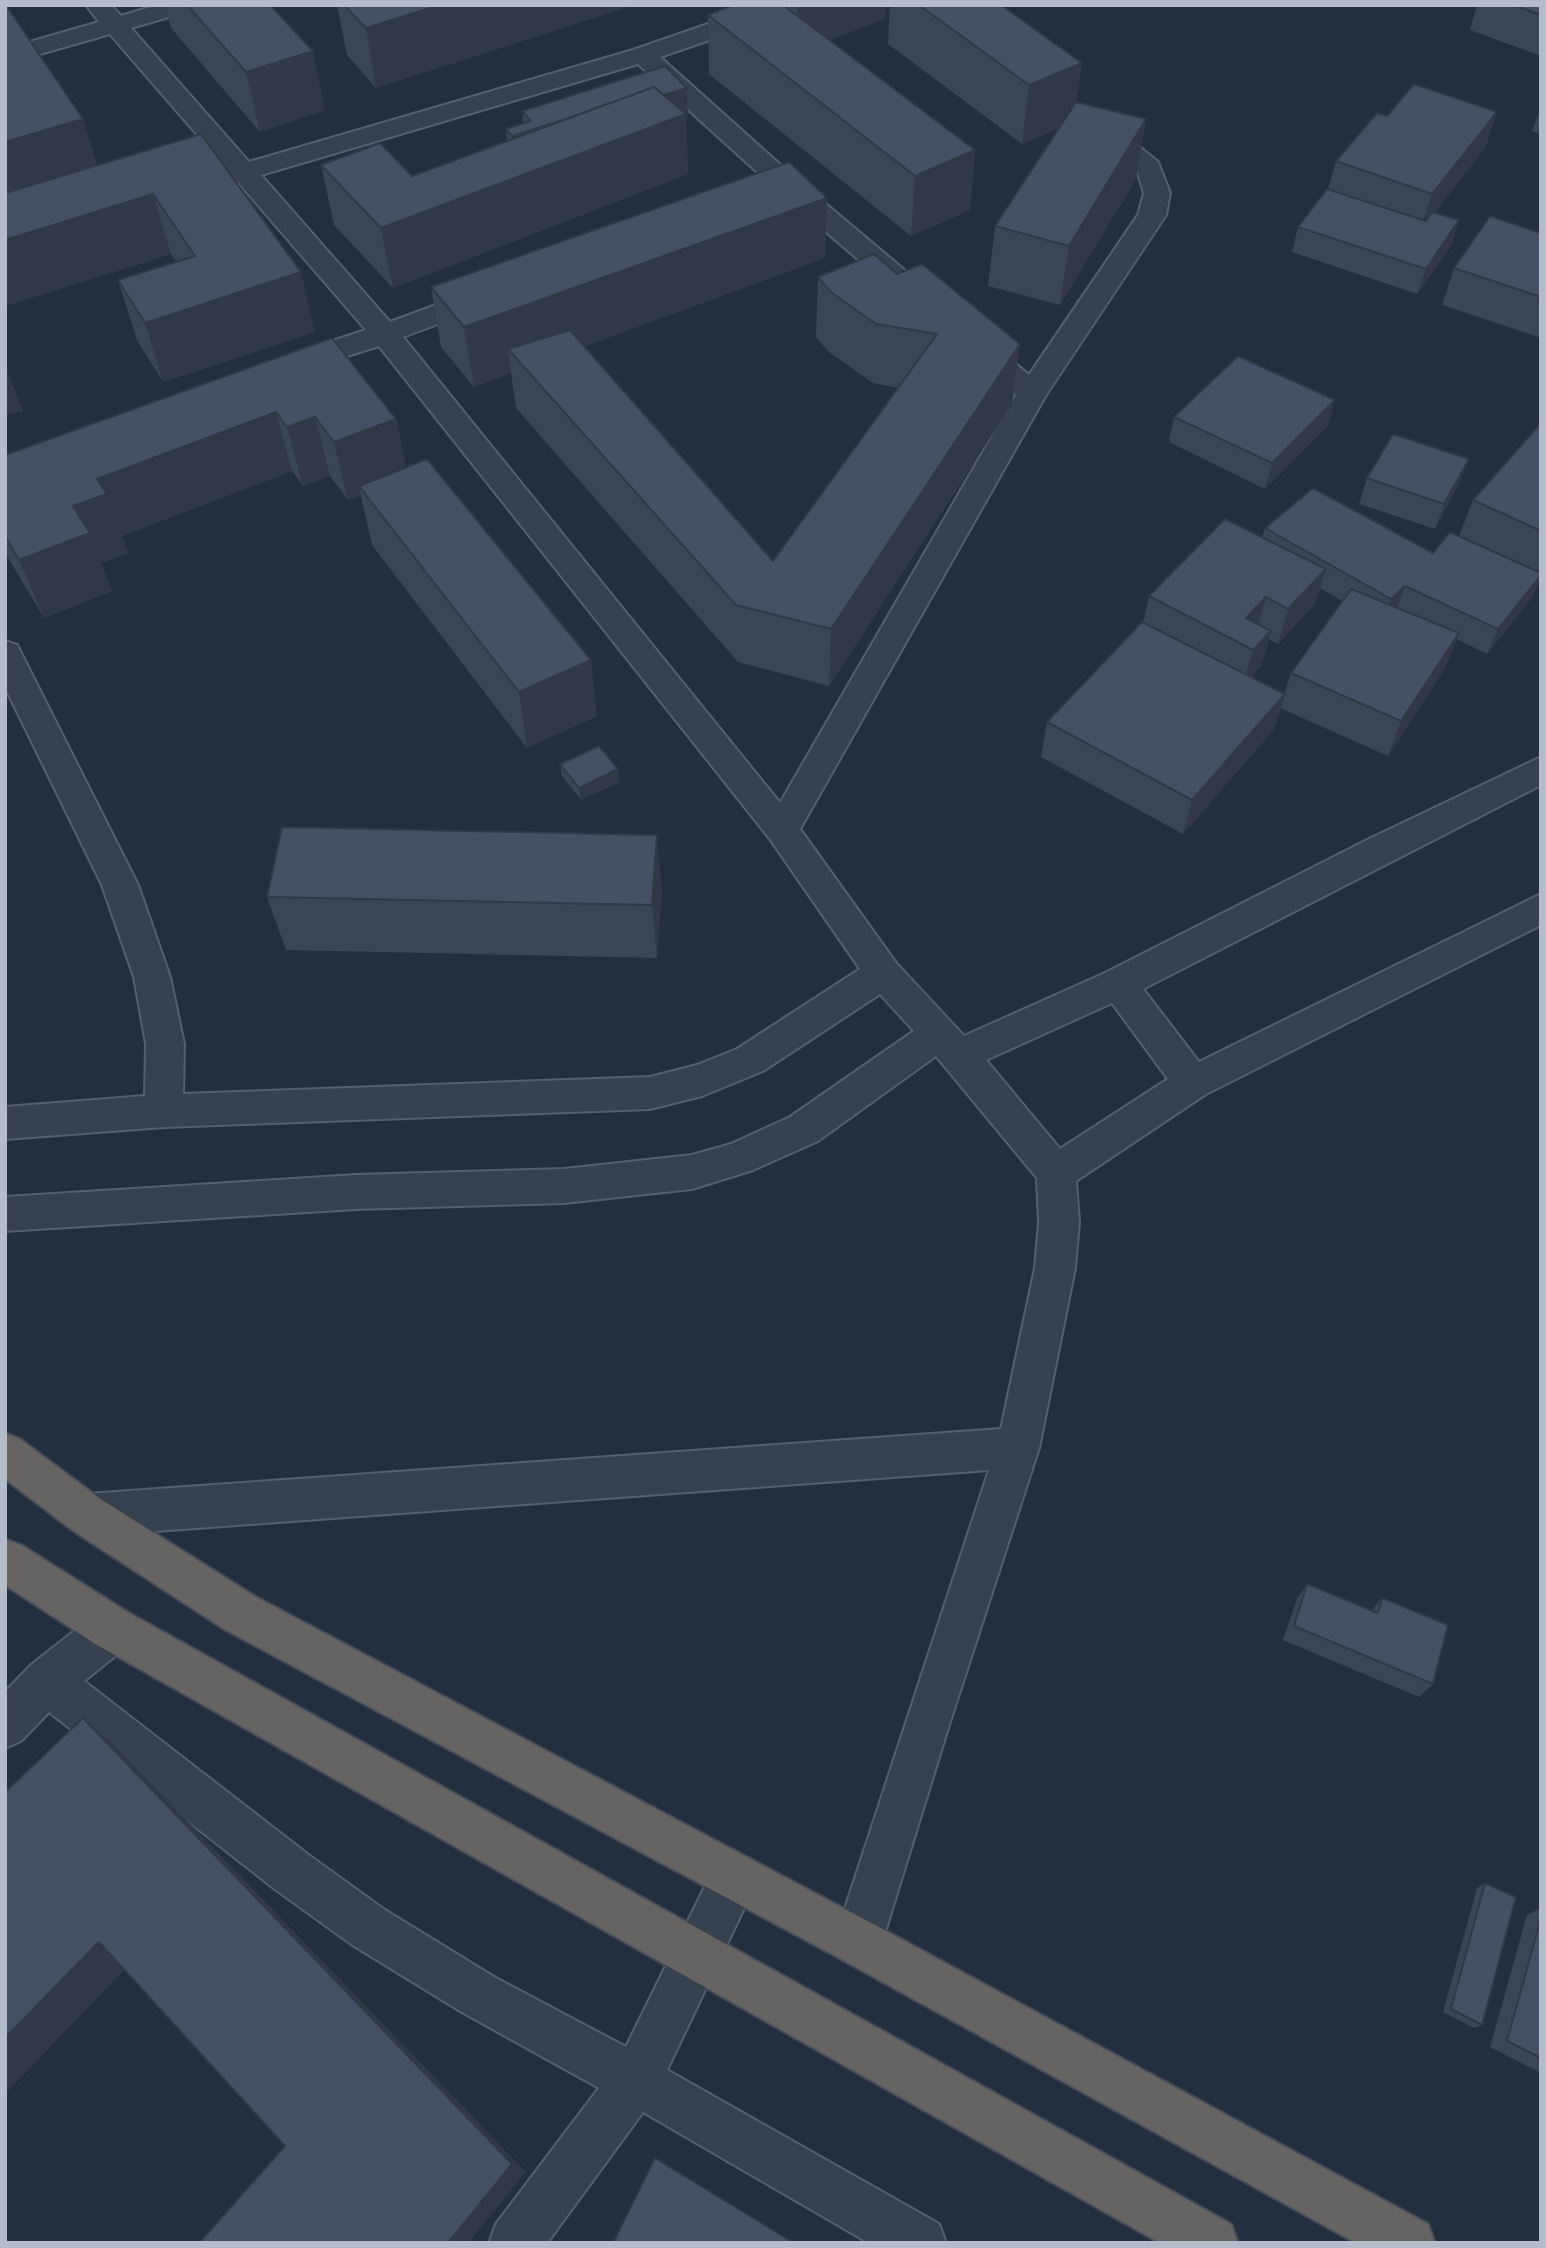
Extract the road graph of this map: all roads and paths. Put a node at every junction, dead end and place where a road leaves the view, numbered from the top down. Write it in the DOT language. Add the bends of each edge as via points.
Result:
graph roads {
  1 [pos="184,5"];
  2 [pos="788,5"];
  3 [pos="106,16"];
  4 [pos="642,55"];
  5 [pos="5,57"];
  6 [pos="1078,112"];
  7 [pos="244,171"];
  8 [pos="204,183"];
  9 [pos="515,285"];
  10 [pos="930,306"];
  11 [pos="961,332"];
  12 [pos="385,334"];
  13 [pos="267,372"];
  14 [pos="1032,393"];
  15 [pos="5,653"];
  16 [pos="1541,770"];
  17 [pos="782,830"];
  18 [pos="1541,908"];
  19 [pos="883,973"];
  20 [pos="1118,984"];
  21 [pos="950,1044"];
  22 [pos="1194,1083"];
  23 [pos="164,1111"];
  24 [pos="5,1123"];
  25 [pos="1056,1173"];
  26 [pos="5,1214"];
  27 [pos="1018,1448"];
  28 [pos="5,1453"];
  29 [pos="88,1515"];
  30 [pos="5,1560"];
  31 [pos="113,1629"];
  32 [pos="47,1681"];
  33 [pos="5,1725"];
  34 [pos="735,1877"];
  35 [pos="858,1942"];
  36 [pos="697,1957"];
  37 [pos="636,2080"];
  38 [pos="515,2243"];
  39 [pos="920,2243"];
  40 [pos="1212,2243"];
  41 [pos="1409,2243"];
  1 -- 3 [label="street"];
  2 -- 4 [label="street"];
  3 -- 5 [label="street"];
  3 -- 7 [label="street"];
  4 -- 7 [label="street"];
  4 -- 10 [label="street" via="773,189"];
  6 -- 14 [label="street" via="1149,168 1157,192 1152,215"];
  7 -- 8 [label="street"];
  7 -- 12 [label="street"];
  9 -- 12 [label="street"];
  11 -- 14 [label="street"];
  12 -- 13 [label="street"];
  12 -- 17 [label="street"];
  14 -- 17 [label="street"];
  15 -- 23 [label="street" via="120,885 152,977 166,1044"];
  16 -- 20 [label="street"];
  17 -- 19 [label="street"];
  18 -- 22 [label="street"];
  19 -- 21 [label="street"];
  19 -- 23 [label="street" via="750,1060 702,1080 650,1093"];
  20 -- 21 [label="street"];
  20 -- 22 [label="street"];
  21 -- 25 [label="street"];
  21 -- 26 [label="street" via="804,1129 739,1158 692,1172 564,1186 356,1192"];
  22 -- 25 [label="street"];
  23 -- 24 [label="street"];
  25 -- 27 [label="street" via="1059,1222 1055,1268"];
  27 -- 29 [label="street"];
  27 -- 35 [label="street"];
  28 -- 29 [label="highway"];
  29 -- 34 [label="highway" via="240,1614"];
  30 -- 31 [label="highway"];
  31 -- 32 [label="street"];
  31 -- 36 [label="highway"];
  32 -- 33 [label="street"];
  32 -- 37 [label="street" via="368,1927 477,1994"];
  34 -- 35 [label="highway"];
  34 -- 36 [label="street"];
  35 -- 41 [label="highway"];
  36 -- 37 [label="street"];
  36 -- 40 [label="highway"];
  37 -- 38 [label="street"];
  37 -- 39 [label="street"];
}
